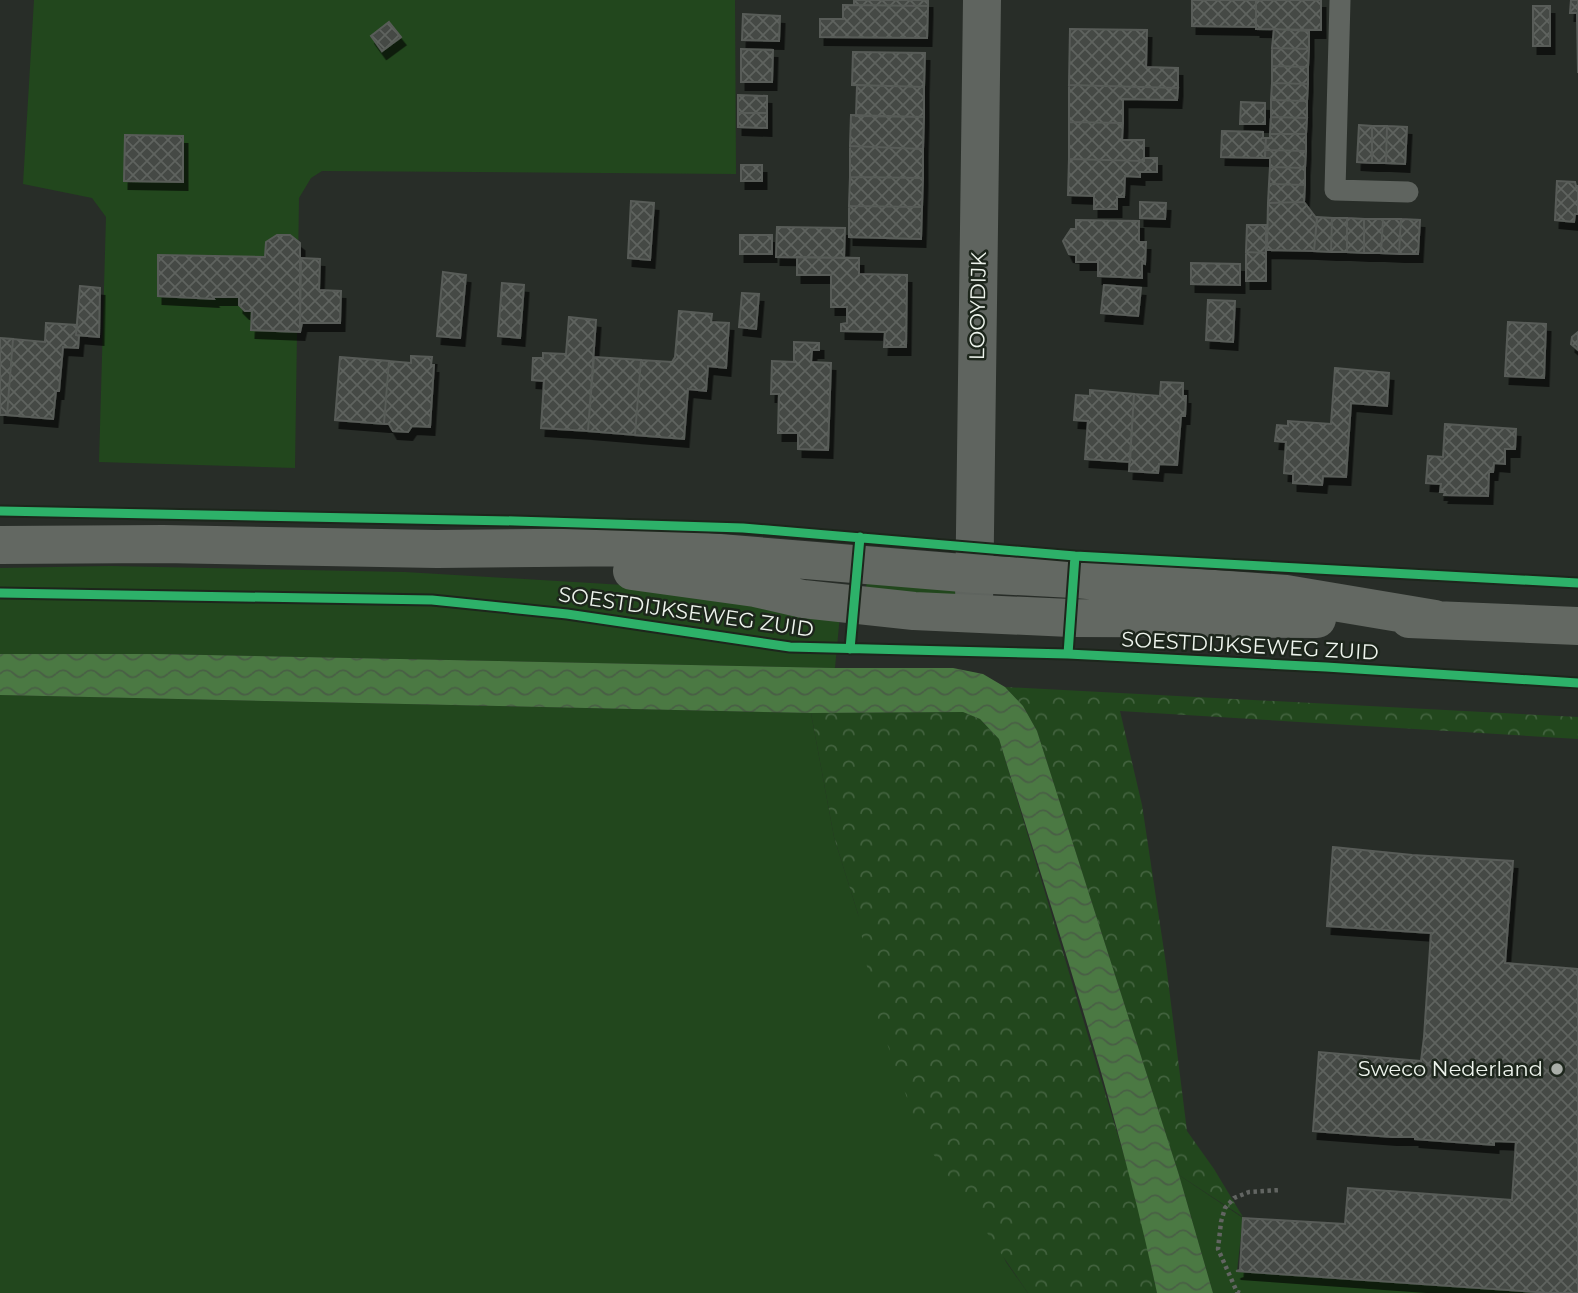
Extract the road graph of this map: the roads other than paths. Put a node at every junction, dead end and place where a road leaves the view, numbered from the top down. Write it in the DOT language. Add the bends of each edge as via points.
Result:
graph roads {
  1 [pos="982,0"];
  2 [pos="1340,0"];
  3 [pos="1408,192"];
  4 [pos="0,545"];
  5 [pos="437,549"];
  6 [pos="975,574"];
  7 [pos="974,613"];
  8 [pos="1436,619"];
  9 [pos="1578,626"];
  1 -- 6 [label="street, LOOYDIJK"];
  2 -- 3 [label="lane" via="1335,190"];
  4 -- 5 [label="main road, SOESTDIJKSEWEG ZUID"];
  5 -- 6 [label="main road, SOESTDIJKSEWEG ZUID" via="646,547"];
  5 -- 7 [label="main road, SOESTDIJKSEWEG ZUID" via="655,573 852,605"];
  6 -- 7 [label="street, LOOYDIJK"];
  6 -- 8 [label="main road, SOESTDIJKSEWEG ZUID" via="1286,594"];
  7 -- 8 [label="main road, SOESTDIJKSEWEG ZUID"];
  8 -- 9 [label="main road, SOESTDIJKSEWEG ZUID"];
}
